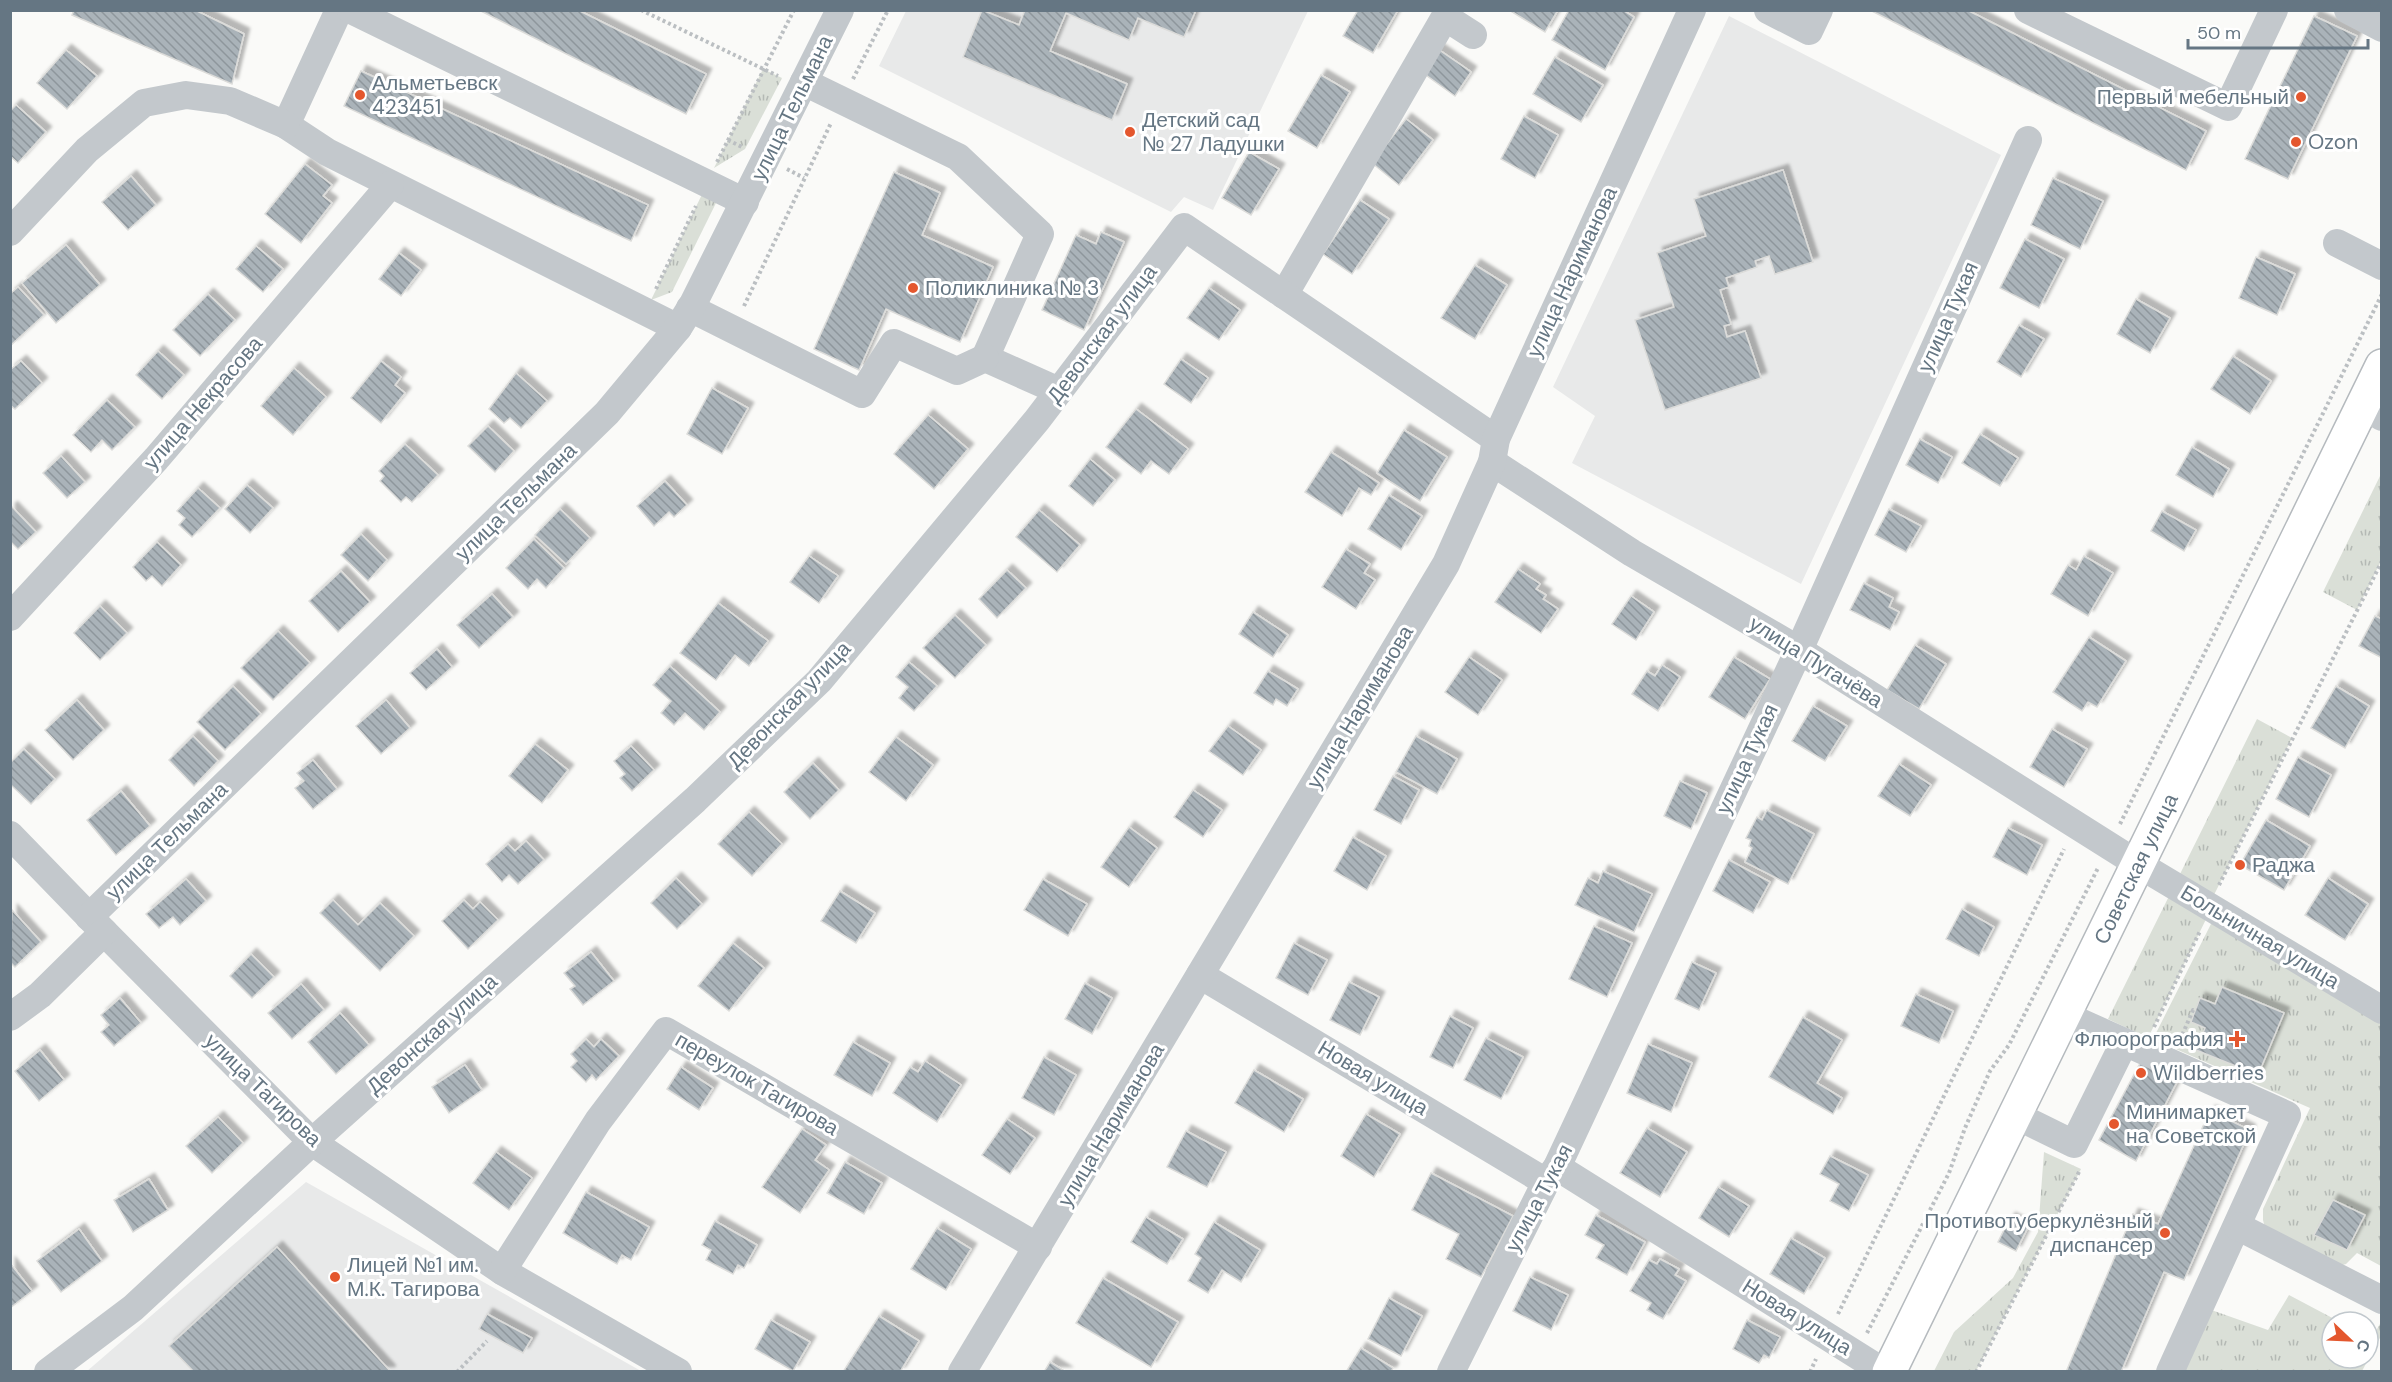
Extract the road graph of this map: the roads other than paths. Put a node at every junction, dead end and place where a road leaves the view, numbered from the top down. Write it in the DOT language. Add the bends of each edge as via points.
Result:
graph roads {
  1 [pos="339,10"];
  2 [pos="351,10"];
  3 [pos="840,10"];
  4 [pos="1692,10"];
  5 [pos="1768,10"];
  6 [pos="1819,10"];
  7 [pos="2028,10"];
  8 [pos="2274,10"];
  9 [pos="2348,10"];
  10 [pos="2382,28"];
  11 [pos="1473,35"];
  12 [pos="802,85"];
  13 [pos="286,125"];
  14 [pos="2028,140"];
  15 [pos="390,185"];
  16 [pos="745,202"];
  17 [pos="10,232"];
  18 [pos="2337,243"];
  19 [pos="2382,266"];
  20 [pos="1284,295"];
  21 [pos="684,318"];
  22 [pos="985,358"];
  23 [pos="2382,366"];
  24 [pos="1059,391"];
  25 [pos="2372,411"];
  26 [pos="1494,451"];
  27 [pos="10,617"];
  28 [pos="1799,650"];
  29 [pos="10,834"];
  30 [pos="2138,864"];
  31 [pos="96,925"];
  32 [pos="1200,975"];
  33 [pos="2382,1010"];
  34 [pos="2064,1015"];
  35 [pos="10,1017"];
  36 [pos="2133,1046"];
  37 [pos="2015,1115"];
  38 [pos="312,1142"];
  39 [pos="1551,1174"];
  40 [pos="2237,1226"];
  41 [pos="1038,1247"];
  42 [pos="502,1270"];
  43 [pos="2382,1300"];
  44 [pos="48,1371"];
  45 [pos="678,1371"];
  46 [pos="962,1371"];
  47 [pos="1451,1371"];
  48 [pos="1886,1371"];
  49 [pos="2170,1371"];
  1 -- 13 [label="street"];
  2 -- 16 [label="street"];
  3 -- 12 [label="street, улица Тельмана"];
  4 -- 26 [label="street, улица Нариманова"];
  5 -- 6 [label="street" via="1809,31"];
  7 -- 8 [label="street" via="2228,107"];
  9 -- 10 [label="street"];
  11 -- 20 [label="street" via="1445,16"];
  12 -- 16 [label="street, улица Тельмана"];
  12 -- 22 [label="street" via="958,157 1040,234"];
  13 -- 15 [label="street"];
  13 -- 17 [label="street" via="230,101 186,95 144,103 87,150"];
  14 -- 28 [label="street, улица Тукая"];
  15 -- 21 [label="street" via="645,311"];
  15 -- 27 [label="street, улица Некрасова" via="156,459"];
  16 -- 21 [label="street, улица Тельмана"];
  18 -- 19 [label="street"];
  20 -- 24 [label="street, Девонская улица" via="1184,227"];
  20 -- 26 [label="street, Девонская улица"];
  21 -- 22 [label="street" via="731,327 862,394 894,344 957,371"];
  21 -- 31 [label="street, улица Тельмана" via="607,413"];
  22 -- 24 [label="street"];
  23 -- 25 [label="main road, Советская улица"];
  24 -- 38 [label="street, Девонская улица" via="819,681 695,800"];
  25 -- 30 [label="main road, Советская улица"];
  26 -- 28 [label="street, улица Пугачёва" via="1632,553"];
  26 -- 32 [label="street, улица Нариманова" via="1446,564"];
  28 -- 30 [label="street, улица Пугачёва"];
  28 -- 39 [label="street, улица Тукая"];
  29 -- 31 [label="street, улица Тагирова"];
  30 -- 33 [label="street, Больничная улица"];
  30 -- 34 [label="main road, Советская улица"];
  31 -- 35 [label="street, улица Тельмана" via="40,995"];
  31 -- 38 [label="street, улица Тагирова"];
  32 -- 39 [label="street, Новая улица"];
  32 -- 41 [label="street, улица Нариманова"];
  34 -- 36 [label="street"];
  34 -- 37 [label="main road, Советская улица"];
  36 -- 37 [label="street" via="2074,1144"];
  36 -- 40 [label="street" via="2288,1115"];
  37 -- 48 [label="main road, Советская улица"];
  38 -- 42 [label="street, улица Тагирова"];
  38 -- 44 [label="street, Девонская улица" via="133,1308"];
  39 -- 47 [label="street, улица Тукая"];
  39 -- 48 [label="street, Новая улица"];
  40 -- 43 [label="street"];
  40 -- 49 [label="street"];
  41 -- 42 [label="street, переулок Тагирова" via="666,1031 598,1120"];
  41 -- 46 [label="street, улица Нариманова"];
  42 -- 45 [label="street, улица Тагирова"];
}
